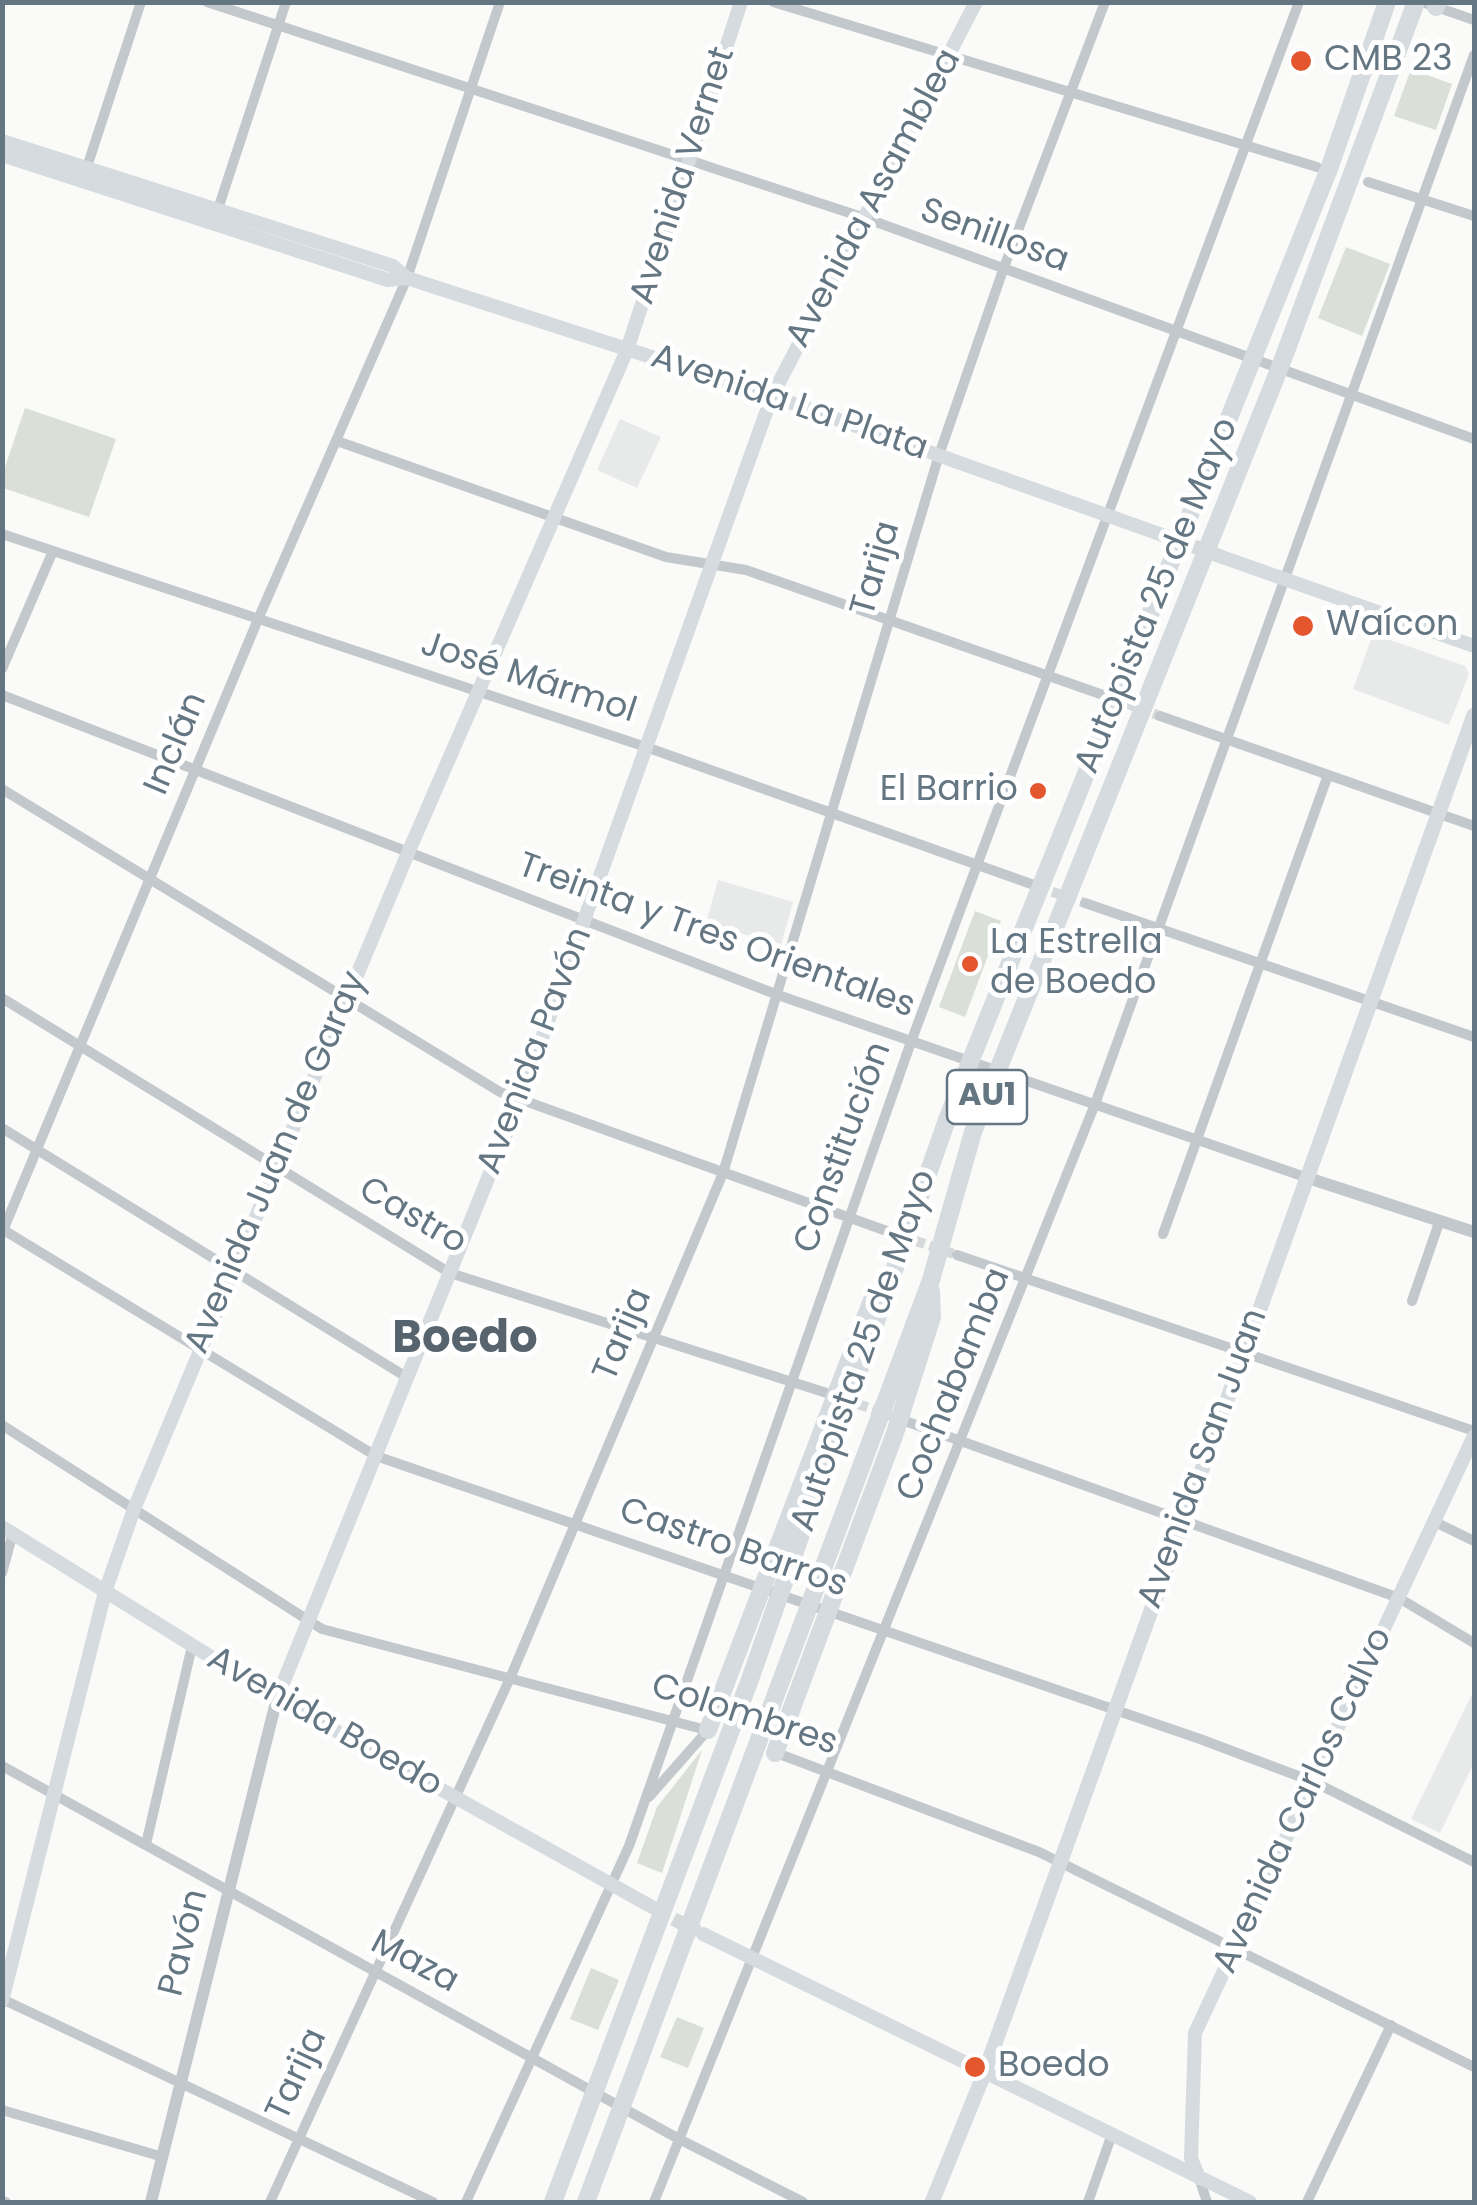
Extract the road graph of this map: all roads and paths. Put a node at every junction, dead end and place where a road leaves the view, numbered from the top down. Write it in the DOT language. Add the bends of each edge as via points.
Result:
graph roads {
  1 [pos="140,2"];
  2 [pos="207,2"];
  3 [pos="286,2"];
  4 [pos="500,2"];
  5 [pos="741,2"];
  6 [pos="773,2"];
  7 [pos="976,2"];
  8 [pos="1104,2"];
  9 [pos="1299,2"];
  10 [pos="1387,2"];
  11 [pos="1428,4"];
  12 [pos="1474,20"];
  13 [pos="278,26"];
  14 [pos="1474,55"];
  15 [pos="949,57"];
  16 [pos="471,88"];
  17 [pos="1072,94"];
  18 [pos="2,141"];
  19 [pos="1246,146"];
  20 [pos="2,155"];
  21 [pos="689,160"];
  22 [pos="1318,167"];
  23 [pos="84,174"];
  24 [pos="1368,182"];
  25 [pos="1424,198"];
  26 [pos="216,216"];
  27 [pos="1474,216"];
  28 [pos="865,218"];
  29 [pos="1003,270"];
  30 [pos="407,278"];
  31 [pos="1178,333"];
  32 [pos="627,350"];
  33 [pos="1352,394"];
  34 [pos="772,396"];
  35 [pos="1474,439"];
  36 [pos="337,441"];
  37 [pos="939,455"];
  38 [pos="1108,516"];
  39 [pos="556,519"];
  40 [pos="2,534"];
  41 [pos="1168,538"];
  42 [pos="53,551"];
  43 [pos="1222,557"];
  44 [pos="710,564"];
  45 [pos="1284,579"];
  46 [pos="259,618"];
  47 [pos="890,622"];
  48 [pos="1474,646"];
  49 [pos="2,669"];
  50 [pos="1049,676"];
  51 [pos="477,692"];
  52 [pos="2,695"];
  53 [pos="1106,696"];
  54 [pos="1474,714"];
  55 [pos="1160,716"];
  56 [pos="1225,740"];
  57 [pos="646,747"];
  58 [pos="195,772"];
  59 [pos="1328,775"];
  60 [pos="2,788"];
  61 [pos="1437,813"];
  62 [pos="830,815"];
  63 [pos="1474,826"];
  64 [pos="408,853"];
  65 [pos="978,865"];
  66 [pos="149,882"];
  67 [pos="1034,885"];
  68 [pos="1084,903"];
  69 [pos="584,921"];
  70 [pos="1157,929"];
  71 [pos="1261,965"];
  72 [pos="778,995"];
  73 [pos="2,998"];
  74 [pos="346,1000"];
  75 [pos="1368,1002"];
  76 [pos="1474,1038"];
  77 [pos="911,1042"];
  78 [pos="80,1046"];
  79 [pos="520,1102"];
  80 [pos="1094,1104"];
  81 [pos="2,1128"];
  82 [pos="1197,1140"];
  83 [pos="37,1149"];
  84 [pos="276,1168"];
  85 [pos="928,1172"];
  86 [pos="724,1173"];
  87 [pos="1305,1177"];
  88 [pos="848,1217"];
  89 [pos="1440,1220"];
  90 [pos="3,1231"];
  91 [pos="1474,1232"];
  92 [pos="896,1234"];
  93 [pos="1164,1234"];
  94 [pos="957,1255"];
  95 [pos="233,1270"];
  96 [pos="450,1273"];
  97 [pos="931,1280"];
  98 [pos="1028,1280"];
  99 [pos="1412,1301"];
  100 [pos="652,1337"];
  101 [pos="197,1350"];
  102 [pos="1243,1354"];
  103 [pos="408,1378"];
  104 [pos="789,1380"];
  105 [pos="833,1396"];
  106 [pos="905,1421"];
  107 [pos="2,1424"];
  108 [pos="1474,1433"];
  109 [pos="963,1442"];
  110 [pos="376,1456"];
  111 [pos="134,1509"];
  112 [pos="1432,1521"];
  113 [pos="1182,1522"];
  114 [pos="575,1524"];
  115 [pos="8,1530"];
  116 [pos="1474,1541"];
  117 [pos="2,1573"];
  118 [pos="724,1573"];
  119 [pos="104,1592"];
  120 [pos="1399,1598"];
  121 [pos="307,1621"];
  122 [pos="885,1631"];
  123 [pos="1474,1644"];
  124 [pos="192,1646"];
  125 [pos="511,1676"];
  126 [pos="277,1698"];
  127 [pos="1113,1710"];
  128 [pos="674,1721"];
  129 [pos="708,1730"];
  130 [pos="776,1753"];
  131 [pos="2,1766"];
  132 [pos="828,1770"];
  133 [pos="1314,1782"];
  134 [pos="54,1794"];
  135 [pos="456,1800"];
  136 [pos="645,1802"];
  137 [pos="146,1844"];
  138 [pos="1060,1862"];
  139 [pos="1474,1862"];
  140 [pos="613,1886"];
  141 [pos="228,1890"];
  142 [pos="652,1907"];
  143 [pos="703,1934"];
  144 [pos="1234,1949"];
  145 [pos="752,1960"];
  146 [pos="376,1973"];
  147 [pos="3,2000"];
  148 [pos="1391,2025"];
  149 [pos="534,2058"];
  150 [pos="1474,2066"];
  151 [pos="984,2074"];
  152 [pos="181,2083"];
  153 [pos="2,2110"];
  154 [pos="1110,2137"];
  155 [pos="298,2139"];
  156 [pos="679,2140"];
  157 [pos="163,2157"];
  158 [pos="1198,2178"];
  159 [pos="151,2202"];
  160 [pos="270,2202"];
  161 [pos="433,2202"];
  162 [pos="466,2202"];
  163 [pos="553,2202"];
  164 [pos="586,2202"];
  165 [pos="654,2202"];
  166 [pos="803,2202"];
  167 [pos="932,2202"];
  168 [pos="1088,2202"];
  169 [pos="1207,2202"];
  170 [pos="1250,2202"];
  171 [pos="1308,2202"];
  1 -- 23 [label="street"];
  2 -- 13 [label="street, Senillosa"];
  3 -- 13 [label="street"];
  4 -- 16 [label="street, Inclán"];
  5 -- 21 [label="main road, Avenida Vernet"];
  6 -- 15 [label="street"];
  7 -- 15 [label="main road, Avenida Asamblea"];
  8 -- 17 [label="street, Tarija"];
  9 -- 19 [label="street, Constitución"];
  10 -- 85 [label="highway, Autopista 25 de Mayo / AU1" via="1322,186"];
  11 -- 12 [label="street"];
  11 -- 97 [label="highway, Autopista 25 de Mayo / AU1" via="973,1132"];
  13 -- 16 [label="street, Senillosa"];
  13 -- 26 [label="street"];
  14 -- 25 [label="street, Cochabamba"];
  15 -- 17 [label="street"];
  15 -- 28 [label="main road, Avenida Asamblea"];
  16 -- 21 [label="street, Senillosa"];
  16 -- 30 [label="street, Inclán"];
  17 -- 19 [label="street"];
  17 -- 29 [label="street, Tarija"];
  18 -- 23 [label="main road, Avenida La Plata"];
  19 -- 22 [label="street"];
  19 -- 31 [label="street, Constitución"];
  20 -- 23 [label="main road, Avenida La Plata"];
  21 -- 28 [label="street, Senillosa"];
  21 -- 32 [label="main road, Avenida Vernet"];
  23 -- 26 [label="main road, Avenida La Plata"];
  24 -- 25 [label="street"];
  25 -- 27 [label="street"];
  25 -- 33 [label="street, Cochabamba"];
  26 -- 30 [label="main road, Avenida La Plata" via="388,280"];
  28 -- 29 [label="street, Senillosa"];
  28 -- 34 [label="main road, Avenida Asamblea"];
  29 -- 31 [label="street, Senillosa"];
  29 -- 37 [label="street, Tarija"];
  30 -- 32 [label="main road, Avenida La Plata"];
  30 -- 36 [label="street, Inclán"];
  31 -- 33 [label="street, Senillosa"];
  31 -- 38 [label="street, Constitución"];
  32 -- 34 [label="main road, Avenida La Plata"];
  32 -- 39 [label="main road, Avenida Juan de Garay"];
  33 -- 35 [label="street, Senillosa"];
  33 -- 45 [label="street, Cochabamba"];
  34 -- 37 [label="main road, Avenida La Plata"];
  34 -- 44 [label="main road, Avenida Pavón"];
  36 -- 39 [label="street"];
  36 -- 46 [label="street, Inclán"];
  37 -- 38 [label="main road, Avenida La Plata"];
  37 -- 47 [label="street, Tarija"];
  38 -- 41 [label="main road, Avenida La Plata"];
  38 -- 50 [label="street, Constitución"];
  39 -- 44 [label="street" via="666,557"];
  39 -- 51 [label="main road, Avenida Juan de Garay"];
  40 -- 42 [label="street, José Mármol"];
  42 -- 46 [label="street, José Mármol"];
  42 -- 49 [label="street"];
  43 -- 45 [label="main road"];
  44 -- 47 [label="street" via="746,570"];
  44 -- 57 [label="main road, Avenida Pavón"];
  45 -- 48 [label="main road"];
  45 -- 56 [label="street, Cochabamba"];
  46 -- 51 [label="street, José Mármol"];
  46 -- 58 [label="street, Inclán"];
  47 -- 50 [label="street"];
  47 -- 62 [label="street, Tarija"];
  50 -- 53 [label="street"];
  50 -- 65 [label="street, Constitución"];
  51 -- 57 [label="street, José Mármol"];
  51 -- 64 [label="main road, Avenida Juan de Garay"];
  52 -- 58 [label="street, Treinta y Tres Orientales"];
  54 -- 61 [label="main road, Avenida San Juan"];
  55 -- 56 [label="street"];
  56 -- 59 [label="street"];
  56 -- 70 [label="street, Cochabamba"];
  57 -- 62 [label="street, José Mármol"];
  57 -- 69 [label="main road, Avenida Pavón"];
  58 -- 64 [label="street, Treinta y Tres Orientales"];
  58 -- 66 [label="street, Inclán"];
  59 -- 61 [label="street"];
  59 -- 71 [label="street"];
  60 -- 66 [label="street"];
  61 -- 63 [label="street"];
  61 -- 75 [label="main road, Avenida San Juan"];
  62 -- 65 [label="street, José Mármol"];
  62 -- 72 [label="street, Tarija"];
  64 -- 69 [label="street, Treinta y Tres Orientales"];
  64 -- 74 [label="main road, Avenida Juan de Garay"];
  65 -- 67 [label="street, José Mármol"];
  65 -- 77 [label="street, Constitución"];
  66 -- 74 [label="street"];
  66 -- 78 [label="street, Inclán"];
  68 -- 70 [label="street"];
  69 -- 72 [label="street, Treinta y Tres Orientales"];
  69 -- 79 [label="main road, Avenida Pavón"];
  70 -- 71 [label="street"];
  70 -- 80 [label="street, Cochabamba"];
  71 -- 75 [label="street"];
  71 -- 82 [label="street"];
  72 -- 77 [label="street, Treinta y Tres Orientales"];
  72 -- 86 [label="street, Tarija"];
  73 -- 78 [label="street, Castro"];
  74 -- 79 [label="street"];
  74 -- 84 [label="main road, Avenida Juan de Garay"];
  75 -- 76 [label="street"];
  75 -- 87 [label="main road, Avenida San Juan"];
  77 -- 80 [label="street, Treinta y Tres Orientales"];
  77 -- 88 [label="street, Constitución"];
  78 -- 83 [label="street, Inclán"];
  78 -- 84 [label="street, Castro"];
  79 -- 86 [label="street"];
  79 -- 96 [label="main road, Avenida Pavón"];
  80 -- 82 [label="street, Treinta y Tres Orientales"];
  80 -- 98 [label="street, Cochabamba"];
  81 -- 83 [label="street"];
  82 -- 87 [label="street, Treinta y Tres Orientales"];
  82 -- 93 [label="street"];
  83 -- 90 [label="street, Inclán"];
  83 -- 95 [label="street"];
  84 -- 95 [label="main road, Avenida Juan de Garay"];
  84 -- 96 [label="street, Castro"];
  85 -- 129 [label="highway" via="855,1338"];
  85 -- 163 [label="highway, Autopista 25 de Mayo / AU1" via="742,1700"];
  86 -- 88 [label="street"];
  86 -- 100 [label="street, Tarija"];
  87 -- 89 [label="street, Treinta y Tres Orientales"];
  87 -- 102 [label="main road, Avenida San Juan"];
  88 -- 92 [label="street"];
  88 -- 104 [label="street, Constitución"];
  89 -- 91 [label="street, Treinta y Tres Orientales"];
  89 -- 99 [label="street"];
  90 -- 101 [label="street, Castro Barros"];
  94 -- 98 [label="street"];
  95 -- 101 [label="main road, Avenida Juan de Garay"];
  95 -- 103 [label="street"];
  96 -- 100 [label="street, Castro"];
  96 -- 103 [label="main road, Avenida Pavón"];
  97 -- 130 [label="highway" via="932,1317 894,1436"];
  97 -- 164 [label="highway, Autopista 25 de Mayo / AU1"];
  98 -- 102 [label="street"];
  98 -- 109 [label="street, Cochabamba"];
  100 -- 104 [label="street, Castro"];
  100 -- 114 [label="street, Tarija"];
  101 -- 110 [label="street, Castro Barros"];
  101 -- 111 [label="main road, Avenida Juan de Garay"];
  102 -- 108 [label="street"];
  102 -- 113 [label="main road, Avenida San Juan"];
  103 -- 110 [label="main road, Avenida Pavón"];
  104 -- 105 [label="street, Castro"];
  104 -- 118 [label="street, Constitución"];
  106 -- 109 [label="street"];
  107 -- 111 [label="street, Colombres"];
  108 -- 112 [label="main road, Avenida Carlos Calvo"];
  109 -- 113 [label="street"];
  109 -- 122 [label="street, Cochabamba"];
  110 -- 114 [label="street, Castro Barros"];
  110 -- 121 [label="main road, Avenida Pavón"];
  111 -- 119 [label="main road, Avenida Juan de Garay"];
  111 -- 121 [label="street, Colombres"];
  112 -- 116 [label="street"];
  112 -- 120 [label="main road, Avenida Carlos Calvo"];
  113 -- 120 [label="street"];
  113 -- 127 [label="main road, Avenida San Juan"];
  114 -- 118 [label="street, Castro Barros"];
  114 -- 125 [label="street, Tarija"];
  115 -- 117 [label="street"];
  115 -- 119 [label="main road, Avenida Boedo"];
  118 -- 122 [label="street, Castro Barros"];
  118 -- 128 [label="street, Constitución"];
  119 -- 124 [label="main road, Avenida Boedo"];
  119 -- 134 [label="main road, Avenida Juan de Garay"];
  120 -- 123 [label="street"];
  120 -- 133 [label="main road, Avenida Carlos Calvo"];
  121 -- 125 [label="street, Colombres" via="341,1636"];
  121 -- 126 [label="main road, Avenida Pavón"];
  122 -- 127 [label="street, Castro Barros"];
  122 -- 132 [label="street, Cochabamba"];
  124 -- 126 [label="main road, Avenida Boedo"];
  124 -- 137 [label="street"];
  125 -- 128 [label="street, Colombres"];
  125 -- 135 [label="street, Tarija"];
  126 -- 135 [label="main road, Avenida Boedo"];
  126 -- 141 [label="street, Pavón"];
  127 -- 133 [label="street, Castro Barros"];
  127 -- 138 [label="main road, Avenida San Juan"];
  128 -- 129 [label="street, Colombres"];
  128 -- 136 [label="street, Constitución"];
  129 -- 130 [label="street, Colombres"];
  129 -- 136 [label="street, Constitución"];
  130 -- 132 [label="street, Colombres"];
  131 -- 134 [label="street, Maza"];
  132 -- 138 [label="street, Colombres"];
  132 -- 145 [label="street, Cochabamba"];
  133 -- 139 [label="street, Castro Barros"];
  133 -- 144 [label="main road, Avenida Carlos Calvo"];
  134 -- 137 [label="street, Maza"];
  134 -- 147 [label="main road, Avenida Juan de Garay"];
  135 -- 140 [label="main road, Avenida Boedo"];
  135 -- 146 [label="street, Tarija"];
  136 -- 140 [label="street, Constitución"];
  137 -- 141 [label="street, Maza"];
  138 -- 144 [label="street, Colombres"];
  138 -- 151 [label="main road, Avenida San Juan"];
  140 -- 142 [label="main road, Avenida Boedo"];
  140 -- 149 [label="street, Constitución"];
  141 -- 146 [label="street, Maza"];
  141 -- 152 [label="street, Pavón"];
  143 -- 145 [label="main road"];
  144 -- 148 [label="street, Colombres"];
  144 -- 158 [label="main road, Avenida Carlos Calvo" via="1192,2045 1190,2158"];
  145 -- 151 [label="main road"];
  145 -- 156 [label="street, Cochabamba"];
  146 -- 149 [label="street, Maza"];
  146 -- 155 [label="street, Tarija"];
  147 -- 152 [label="street"];
  148 -- 150 [label="street, Colombres"];
  148 -- 171 [label="street"];
  149 -- 156 [label="street, Maza"];
  149 -- 162 [label="street, Constitución"];
  151 -- 154 [label="main road"];
  151 -- 167 [label="main road, Avenida San Juan"];
  152 -- 155 [label="street"];
  152 -- 157 [label="street, Pavón"];
  153 -- 157 [label="street"];
  154 -- 158 [label="main road"];
  154 -- 168 [label="street"];
  155 -- 160 [label="street, Tarija"];
  155 -- 161 [label="street"];
  156 -- 165 [label="street, Cochabamba"];
  156 -- 166 [label="street, Maza"];
  157 -- 159 [label="street, Pavón"];
  158 -- 169 [label="street"];
  158 -- 170 [label="main road"];
}
